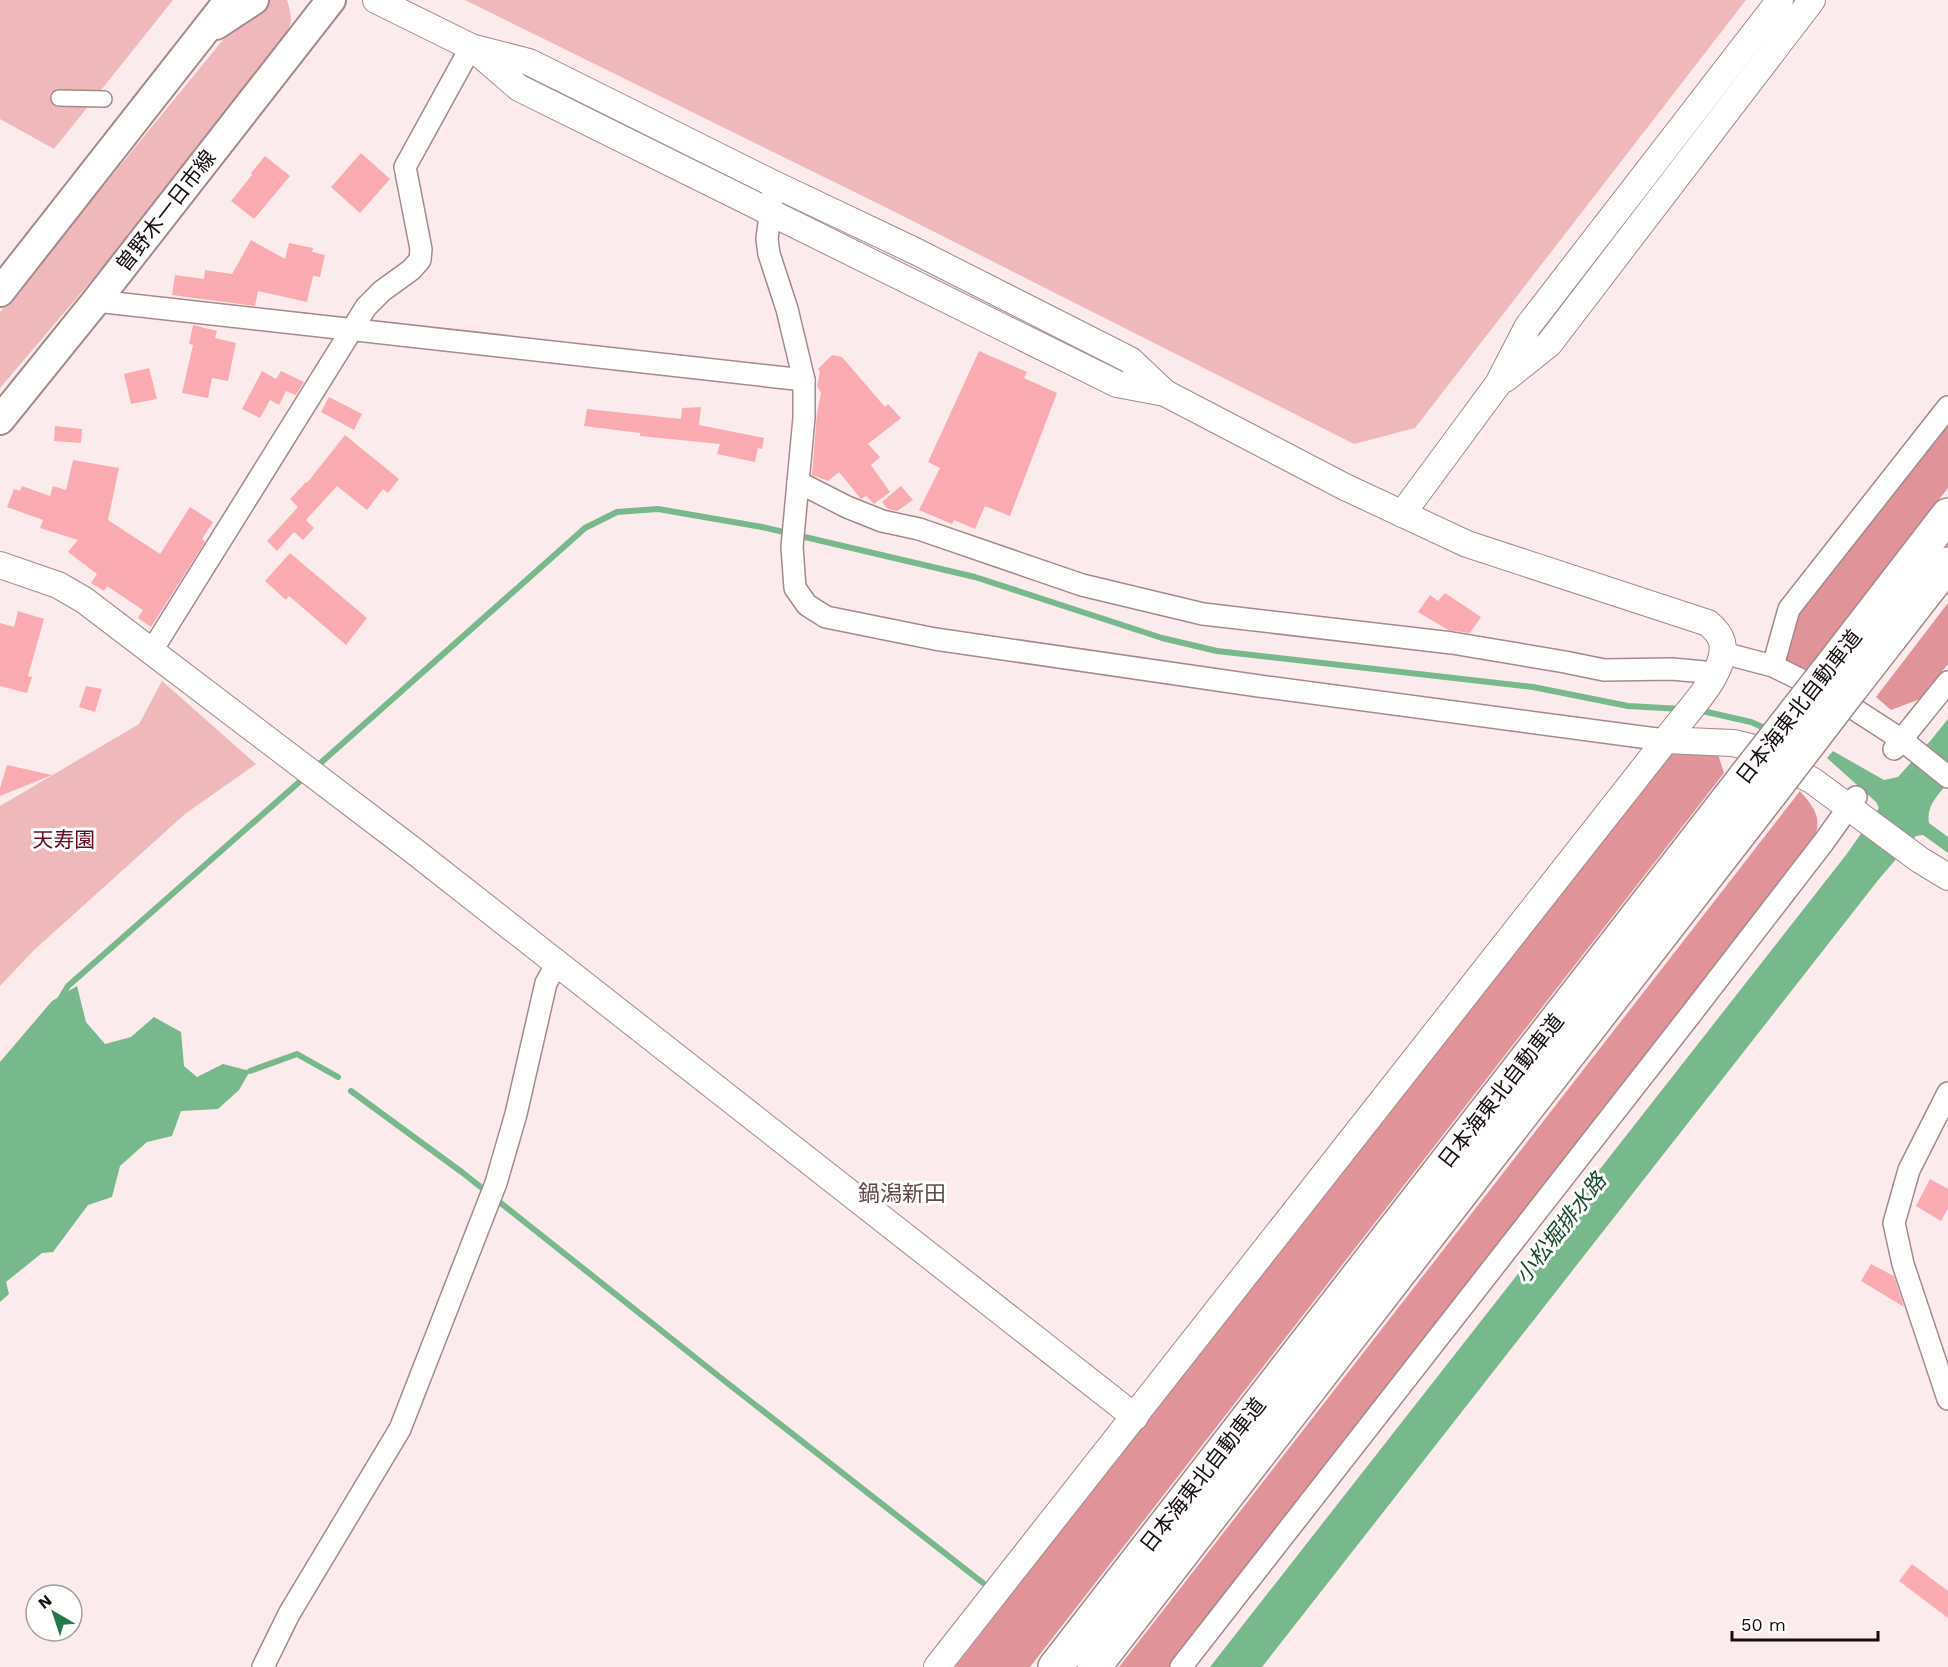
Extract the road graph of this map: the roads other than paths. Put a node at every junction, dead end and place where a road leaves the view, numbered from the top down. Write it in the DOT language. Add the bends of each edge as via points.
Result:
graph roads {
  1 [pos="229,0"];
  2 [pos="254,0"];
  3 [pos="331,0"];
  4 [pos="376,0"];
  5 [pos="1780,0"];
  6 [pos="1812,0"];
  7 [pos="204,32"];
  8 [pos="471,47"];
  9 [pos="59,98"];
  10 [pos="104,99"];
  11 [pos="774,184"];
  12 [pos="771,212"];
  13 [pos="0,292"];
  14 [pos="96,301"];
  15 [pos="353,330"];
  16 [pos="804,380"];
  17 [pos="1498,384"];
  18 [pos="1165,393"];
  19 [pos="1948,406"];
  20 [pos="0,420"];
  21 [pos="798,487"];
  22 [pos="1402,514"];
  23 [pos="1948,515"];
  24 [pos="1948,564"];
  25 [pos="0,565"];
  26 [pos="151,652"];
  27 [pos="1773,666"];
  28 [pos="1716,670"];
  29 [pos="1839,680"];
  30 [pos="1948,681"];
  31 [pos="1670,733"];
  32 [pos="1902,746"];
  33 [pos="1948,777"];
  34 [pos="1757,786"];
  35 [pos="1855,806"];
  36 [pos="1948,877"];
  37 [pos="557,963"];
  38 [pos="1948,1093"];
  39 [pos="1948,1399"];
  40 [pos="1135,1417"];
  41 [pos="263,1667"];
  42 [pos="937,1667"];
  43 [pos="1055,1667"];
  44 [pos="1094,1667"];
  45 [pos="1181,1667"];
  1 -- 7 [label="main road"];
  2 -- 7 [label="main road"];
  3 -- 14 [label="main road, 曽野木一日市線"];
  4 -- 8 [label="street"];
  5 -- 17 [label="street" via="1528,326"];
  6 -- 17 [label="street" via="1549,344"];
  7 -- 13 [label="main road"];
  8 -- 11 [label="street" via="530,62"];
  8 -- 12 [label="street" via="519,88"];
  8 -- 15 [label="street" via="405,167 420,260 374,298"];
  9 -- 10 [label="street"];
  11 -- 12 [label="street"];
  11 -- 18 [label="street" via="1130,360"];
  12 -- 16 [label="street" via="769,254"];
  12 -- 18 [label="street" via="1117,384"];
  14 -- 15 [label="street"];
  14 -- 20 [label="main road, 曽野木一日市線"];
  15 -- 16 [label="street"];
  15 -- 26 [label="street"];
  16 -- 21 [label="street"];
  17 -- 22 [label="street"];
  18 -- 22 [label="street"];
  19 -- 27 [label="street" via="1789,609"];
  21 -- 28 [label="street" via="882,521 919,529 1082,585 1203,614 1452,644 1604,670"];
  21 -- 31 [label="street" via="792,547 795,588 807,605 826,617 970,645 1260,686"];
  22 -- 28 [label="street" via="1467,544 1708,623 1722,640"];
  23 -- 29 [label="highway, 日本海東北自動車道"];
  24 -- 29 [label="highway, 日本海東北自動車道"];
  25 -- 26 [label="street" via="58,585 84,600"];
  26 -- 37 [label="street"];
  27 -- 28 [label="street"];
  27 -- 32 [label="street" via="1834,696"];
  28 -- 31 [label="street"];
  29 -- 34 [label="highway, 日本海東北自動車道, bridge"];
  30 -- 32 [label="street"];
  31 -- 35 [label="street" via="1750,747"];
  31 -- 40 [label="street"];
  32 -- 33 [label="street"];
  34 -- 43 [label="highway, 日本海東北自動車道"];
  34 -- 44 [label="highway, 日本海東北自動車道"];
  35 -- 36 [label="street" via="1910,852"];
  35 -- 45 [label="street"];
  37 -- 40 [label="street"];
  37 -- 41 [label="street" via="546,983 496,1183 400,1429 289,1614"];
  38 -- 39 [label="street" via="1909,1170 1894,1223 1903,1264"];
  40 -- 42 [label="street"];
}
